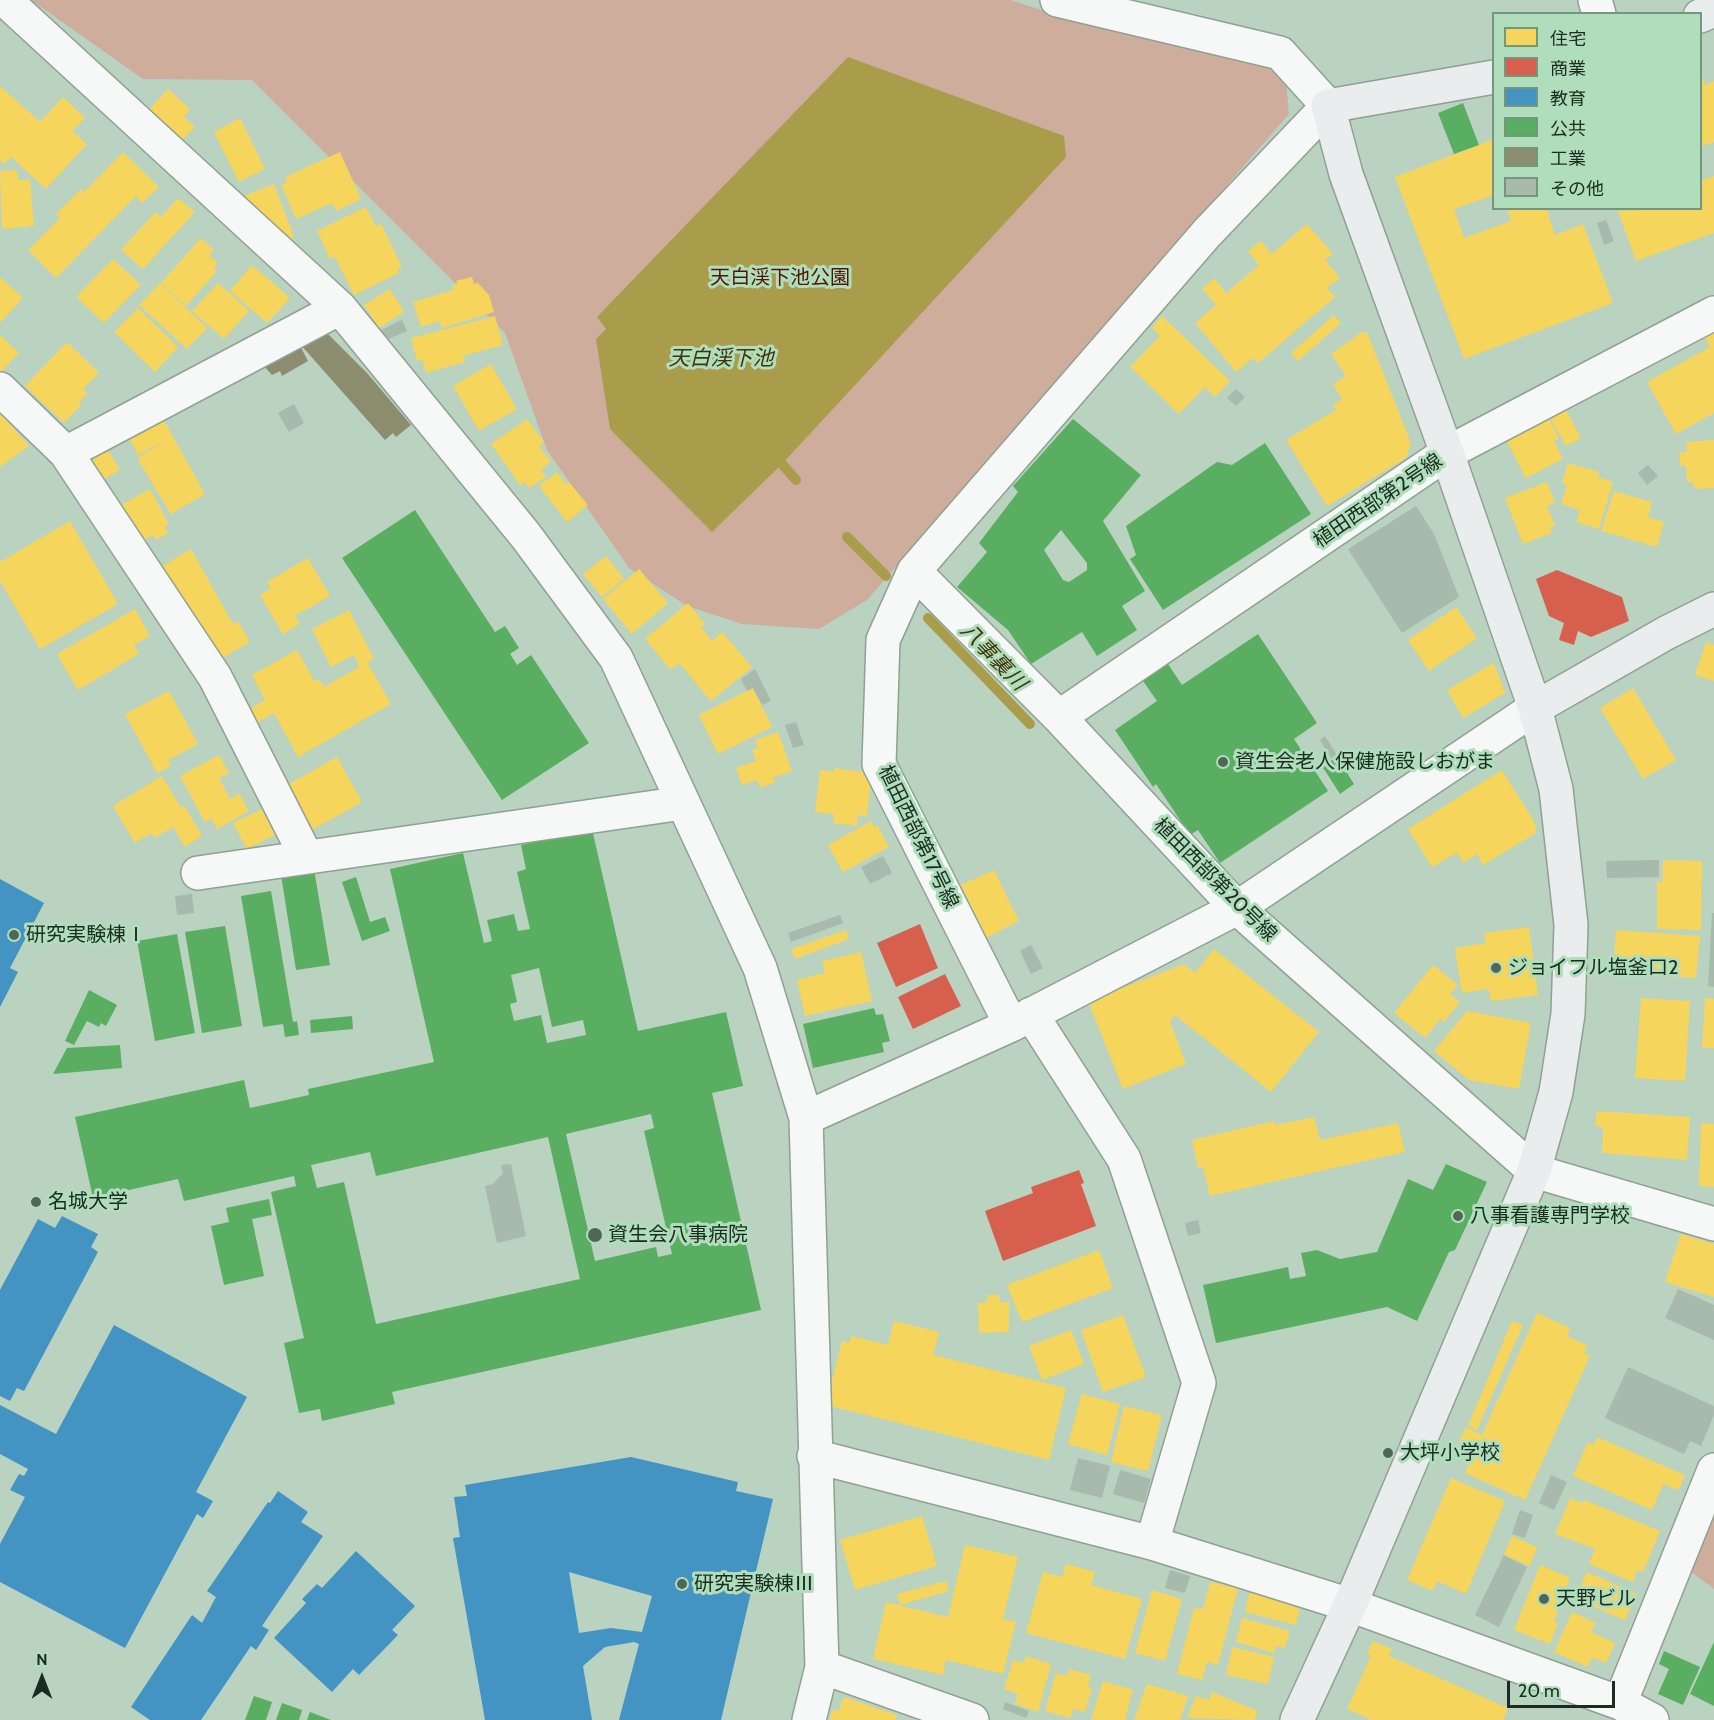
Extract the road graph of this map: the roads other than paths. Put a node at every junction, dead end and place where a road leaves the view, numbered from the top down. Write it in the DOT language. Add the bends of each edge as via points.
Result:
graph roads {
  1 [pos="5,0"];
  2 [pos="1057,0"];
  3 [pos="1492,77"];
  4 [pos="1328,106"];
  5 [pos="340,308"];
  6 [pos="1714,313"];
  7 [pos="0,389"];
  8 [pos="66,453"];
  9 [pos="1447,453"];
  10 [pos="914,571"];
  11 [pos="1714,609"];
  12 [pos="1535,708"];
  13 [pos="1059,717"];
  14 [pos="683,803"];
  15 [pos="306,856"];
  16 [pos="198,873"];
  17 [pos="1237,908"];
  18 [pos="1021,1019"];
  19 [pos="806,1118"];
  20 [pos="1534,1171"];
  21 [pos="1714,1224"];
  22 [pos="814,1456"];
  23 [pos="1714,1470"];
  24 [pos="1152,1544"];
  25 [pos="1350,1605"];
  26 [pos="822,1667"];
  27 [pos="1620,1703"];
  28 [pos="808,1720"];
  29 [pos="972,1720"];
  30 [pos="1297,1720"];
  31 [pos="1652,1720"];
  1 -- 5 [label="street"];
  2 -- 4 [label="street" via="1280,52"];
  3 -- 4 [label="street"];
  4 -- 9 [label="street" via="1346,174"];
  4 -- 10 [label="street, 植田西部第17号線" via="1207,233"];
  5 -- 8 [label="street"];
  5 -- 14 [label="street" via="526,536 616,658"];
  6 -- 9 [label="street, 植田西部第2号線"];
  7 -- 8 [label="street"];
  8 -- 15 [label="street" via="215,677"];
  9 -- 12 [label="street"];
  9 -- 13 [label="street, 植田西部第2号線"];
  10 -- 13 [label="street, 植田西部第20号線"];
  10 -- 18 [label="street, 植田西部第17号線" via="883,640 879,764"];
  11 -- 12 [label="street"];
  12 -- 17 [label="street"];
  12 -- 20 [label="street" via="1556,789 1571,925 1566,1025 1556,1092"];
  13 -- 17 [label="street, 植田西部第20号線"];
  14 -- 15 [label="street"];
  14 -- 19 [label="street" via="760,968"];
  15 -- 16 [label="street"];
  17 -- 18 [label="street"];
  17 -- 20 [label="street, 植田西部第20号線"];
  18 -- 19 [label="street"];
  18 -- 24 [label="street, 植田西部第17号線" via="1124,1159 1199,1383"];
  19 -- 22 [label="street"];
  20 -- 21 [label="street"];
  20 -- 25 [label="street"];
  22 -- 24 [label="street"];
  22 -- 26 [label="street"];
  23 -- 27 [label="street"];
  24 -- 25 [label="street"];
  25 -- 27 [label="street"];
  25 -- 30 [label="street"];
  26 -- 28 [label="street"];
  26 -- 29 [label="street"];
  27 -- 31 [label="street"];
}
